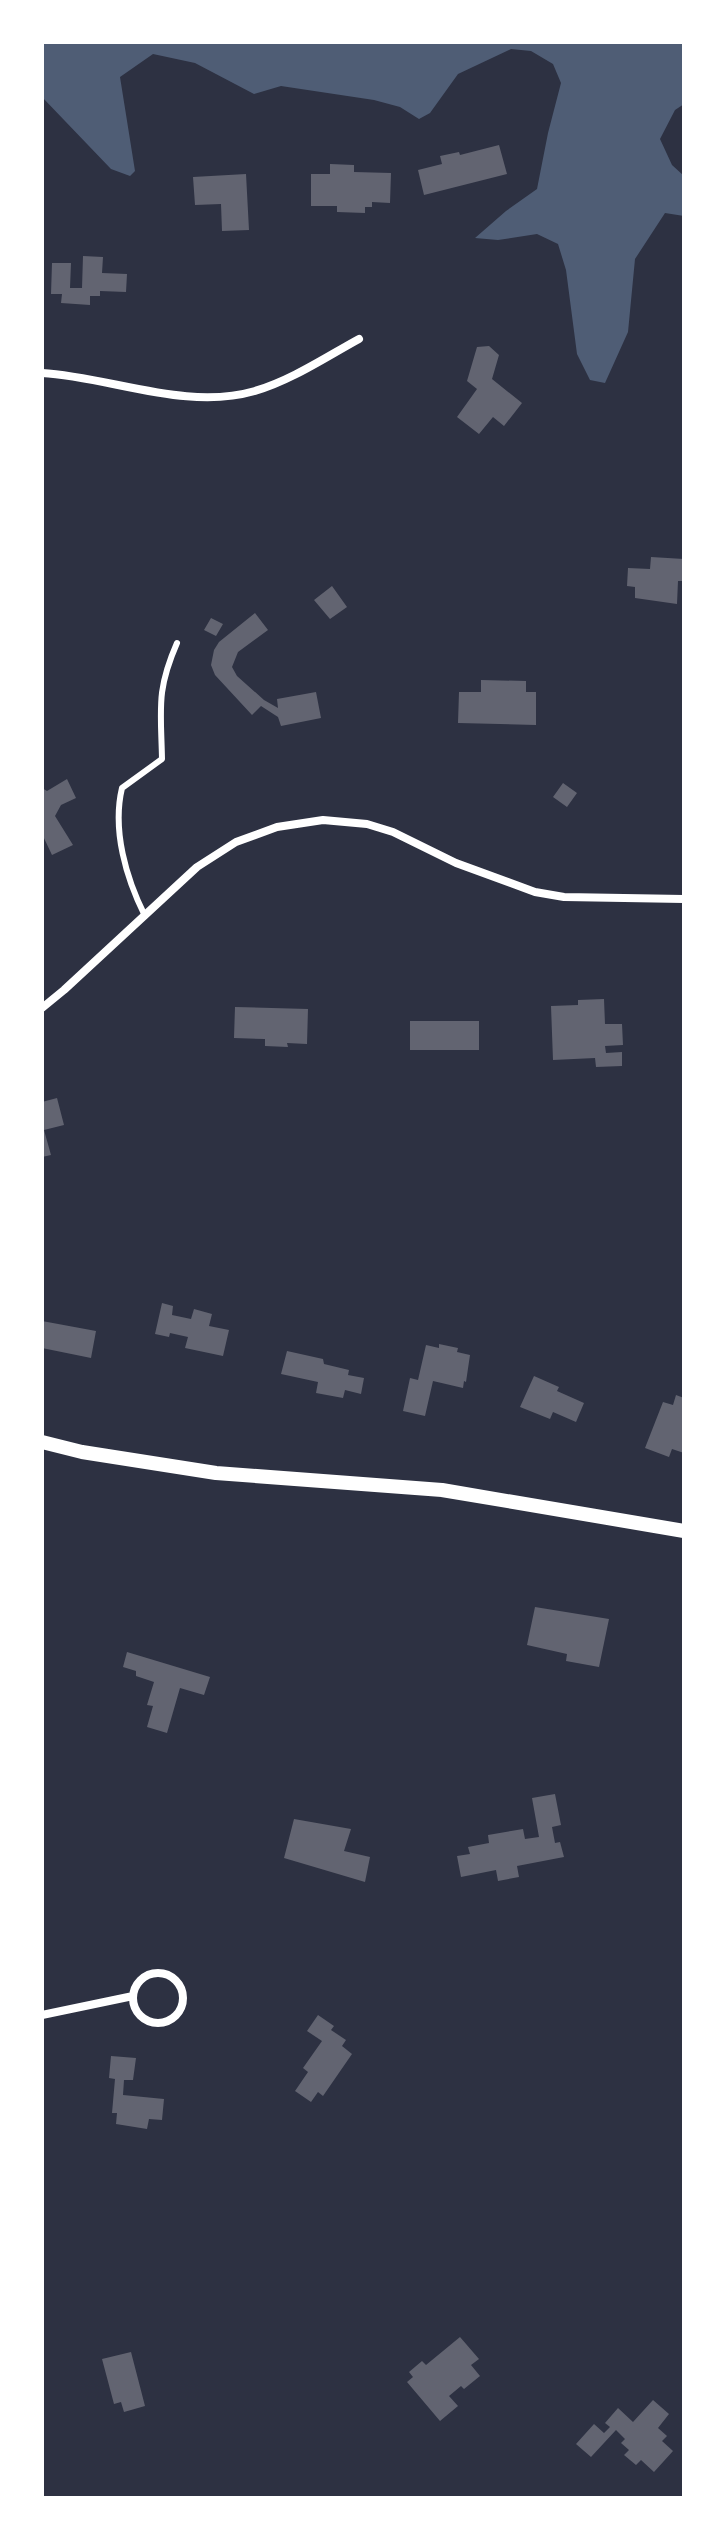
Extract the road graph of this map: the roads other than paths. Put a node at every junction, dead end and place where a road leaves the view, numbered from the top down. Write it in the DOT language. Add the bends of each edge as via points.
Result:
graph roads {
  1 [pos="359,339"];
  2 [pos="42,373"];
  3 [pos="177,643"];
  4 [pos="684,899"];
  5 [pos="145,916"];
  6 [pos="42,1008"];
  7 [pos="42,1442"];
  8 [pos="684,1531"];
  9 [pos="133,1996"];
  10 [pos="42,2015"];
  1 -- 2 [label="street" via="279,382 220,397"];
  3 -- 5 [label="lane" via="159,696 162,759 122,788 118,806 130,886"];
  4 -- 5 [label="street" via="535,892 456,863 393,832 323,820 277,827 236,842 197,867"];
  5 -- 6 [label="street"];
  7 -- 8 [label="street" via="216,1473 442,1490"];
  9 -- 9 [label="street" via="139,1982 160,1973 174,1979 183,2002 168,2021 151,2022 138,2012"];
  9 -- 10 [label="street"];
}
